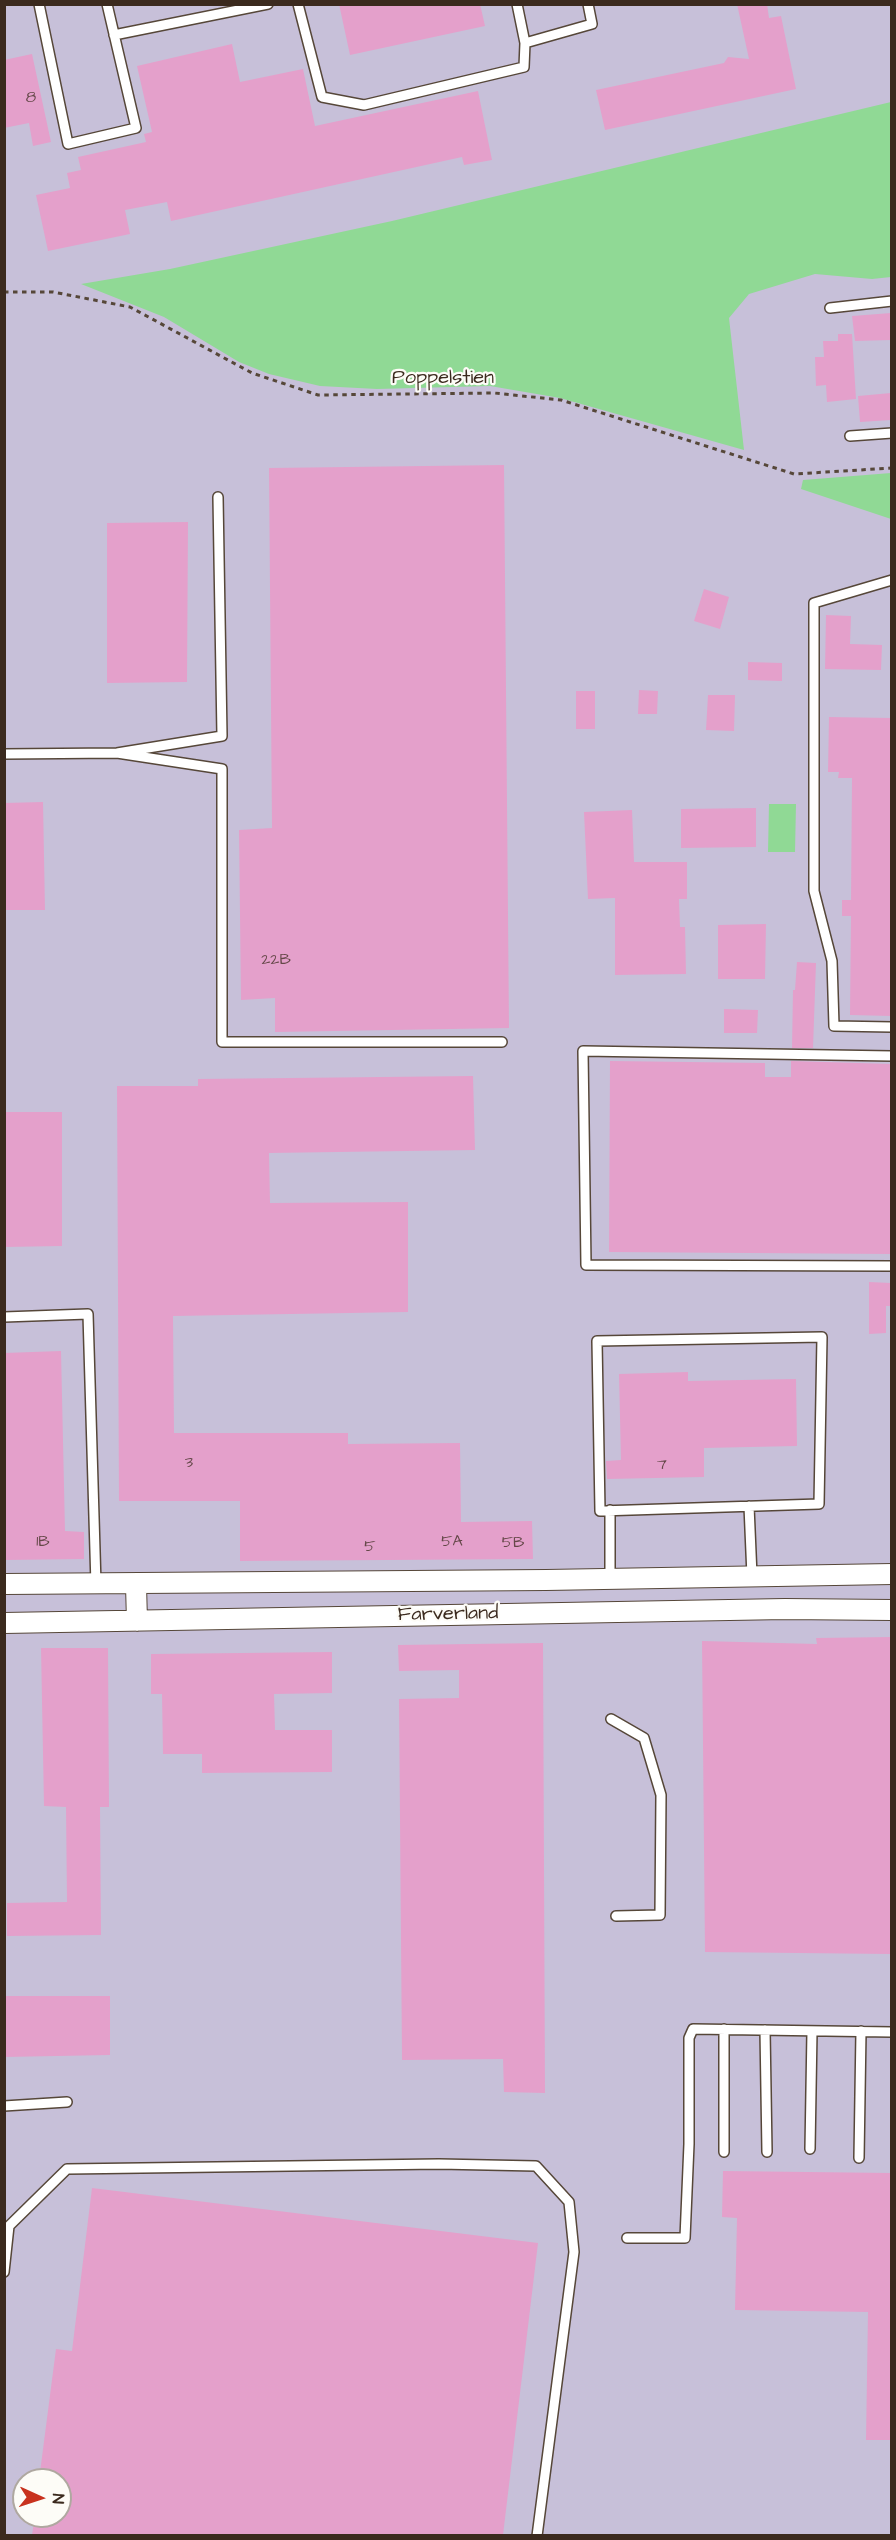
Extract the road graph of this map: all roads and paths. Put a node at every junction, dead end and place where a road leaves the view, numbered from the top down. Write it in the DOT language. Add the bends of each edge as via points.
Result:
graph roads {
  1 [pos="39,4"];
  2 [pos="107,4"];
  3 [pos="268,4"];
  4 [pos="298,4"];
  5 [pos="516,4"];
  6 [pos="588,4"];
  7 [pos="114,35"];
  8 [pos="525,43"];
  9 [pos="4,292"];
  10 [pos="891,301"];
  11 [pos="830,308"];
  12 [pos="891,433"];
  13 [pos="850,436"];
  14 [pos="891,468"];
  15 [pos="218,497"];
  16 [pos="891,580"];
  17 [pos="117,753"];
  18 [pos="4,754"];
  19 [pos="891,1027"];
  20 [pos="502,1042"];
  21 [pos="891,1056"];
  22 [pos="891,1266"];
  23 [pos="4,1317"];
  24 [pos="749,1506"];
  25 [pos="610,1510"];
  26 [pos="891,1574"];
  27 [pos="752,1576"];
  28 [pos="610,1579"];
  29 [pos="546,1580"];
  30 [pos="383,1582"];
  31 [pos="4,1584"];
  32 [pos="96,1585"];
  33 [pos="136,1585"];
  34 [pos="891,1610"];
  35 [pos="611,1612"];
  36 [pos="546,1614"];
  37 [pos="383,1616"];
  38 [pos="137,1620"];
  39 [pos="4,1623"];
  40 [pos="611,1719"];
  41 [pos="616,1916"];
  42 [pos="724,2029"];
  43 [pos="765,2030"];
  44 [pos="812,2031"];
  45 [pos="861,2031"];
  46 [pos="891,2032"];
  47 [pos="67,2102"];
  48 [pos="4,2106"];
  49 [pos="810,2149"];
  50 [pos="724,2152"];
  51 [pos="767,2152"];
  52 [pos="859,2158"];
  53 [pos="627,2238"];
  54 [pos="4,2272"];
  55 [pos="537,2535"];
  1 -- 7 [label="lane" via="68,144 136,128"];
  2 -- 7 [label="lane"];
  3 -- 7 [label="lane"];
  4 -- 8 [label="lane" via="322,97 364,105 524,68"];
  5 -- 8 [label="lane"];
  6 -- 8 [label="lane" via="592,24"];
  9 -- 14 [label="path, Poppelstien" via="53,292 130,307 252,373 318,395 494,393 561,400 794,474"];
  10 -- 11 [label="lane"];
  12 -- 13 [label="lane"];
  15 -- 17 [label="lane" via="222,736"];
  16 -- 19 [label="lane" via="813,603 814,891 832,961 834,1026"];
  17 -- 18 [label="lane"];
  17 -- 20 [label="lane" via="222,769 222,1042"];
  21 -- 22 [label="lane" via="583,1051 586,1265"];
  23 -- 32 [label="lane" via="88,1314"];
  24 -- 25 [label="lane"];
  24 -- 25 [label="lane" via="819,1504 822,1337 597,1341 600,1511"];
  24 -- 27 [label="lane"];
  25 -- 28 [label="lane"];
  26 -- 27 [label="street, Farverland"];
  27 -- 28 [label="street, Farverland"];
  28 -- 29 [label="street, Farverland"];
  28 -- 35 [label="street"];
  29 -- 30 [label="street, Farverland"];
  29 -- 36 [label="street"];
  30 -- 33 [label="street, Farverland"];
  30 -- 37 [label="street"];
  31 -- 32 [label="street, Farverland"];
  32 -- 33 [label="street, Farverland"];
  33 -- 38 [label="street"];
  34 -- 35 [label="street, Farverland"];
  35 -- 36 [label="street, Farverland"];
  36 -- 37 [label="street, Farverland"];
  37 -- 38 [label="street, Farverland"];
  38 -- 39 [label="street, Farverland"];
  40 -- 41 [label="lane" via="644,1738 661,1795 660,1915"];
  42 -- 43 [label="lane"];
  42 -- 50 [label="lane"];
  42 -- 53 [label="lane" via="693,2029 689,2038 685,2238"];
  43 -- 44 [label="lane"];
  43 -- 51 [label="lane"];
  44 -- 45 [label="lane"];
  44 -- 49 [label="lane"];
  45 -- 46 [label="lane"];
  45 -- 52 [label="lane"];
  47 -- 48 [label="lane"];
  54 -- 55 [label="lane" via="9,2226 68,2169 536,2166 568,2202 574,2252"];
}
